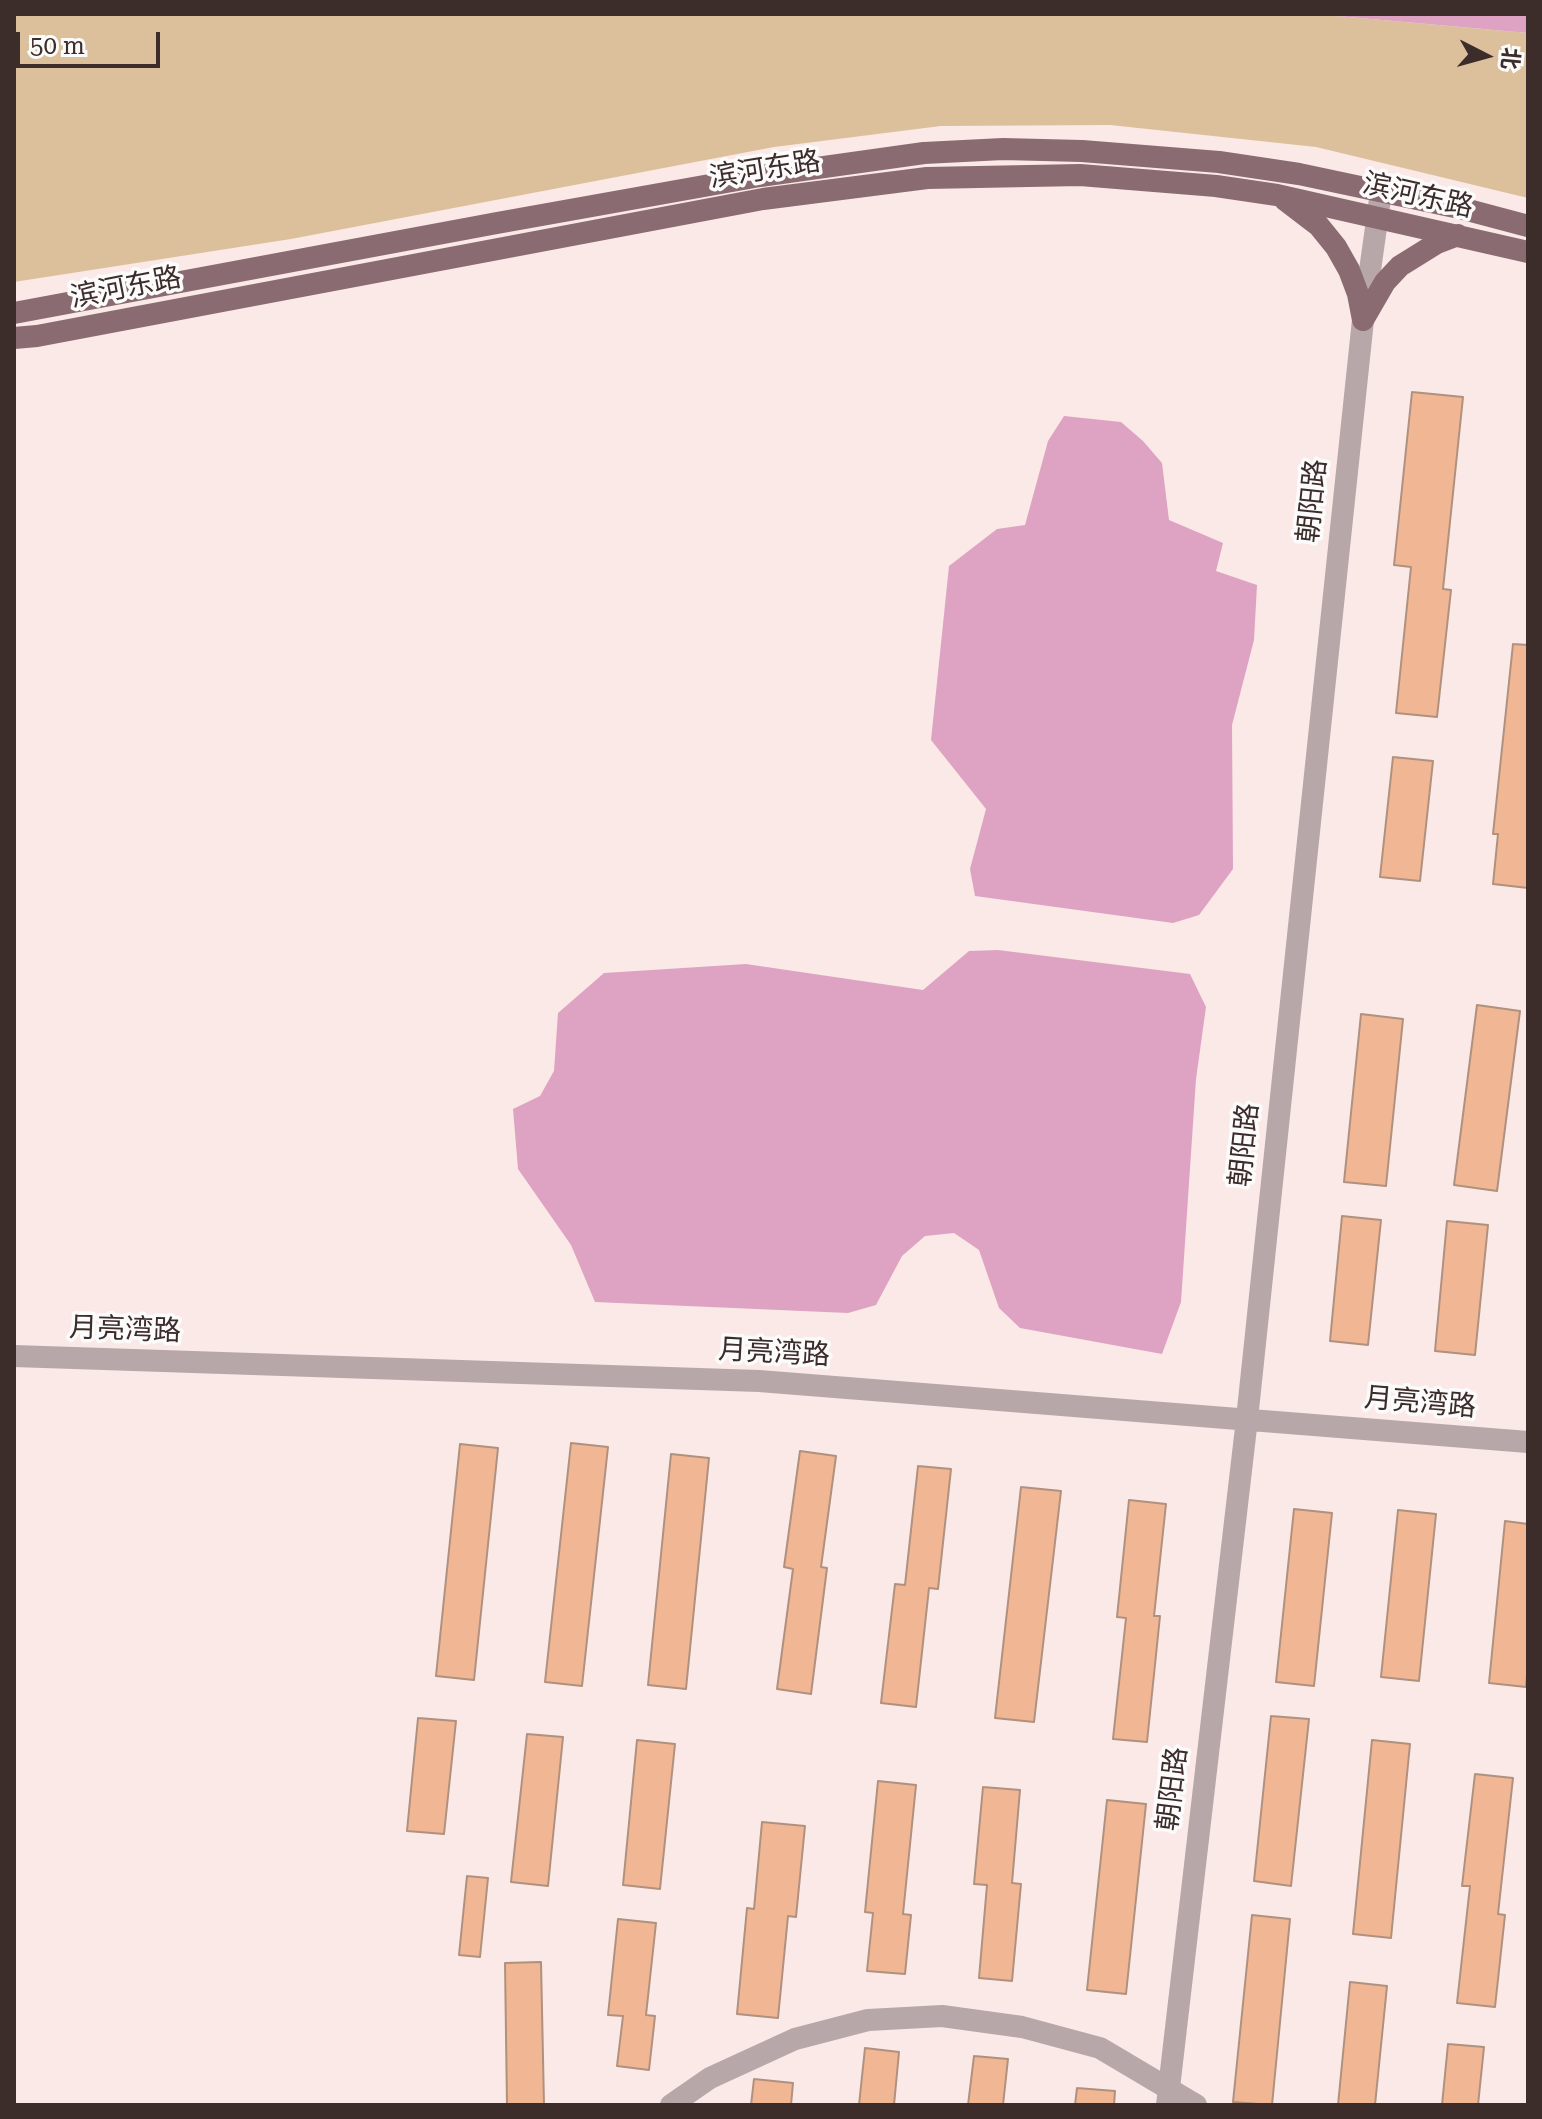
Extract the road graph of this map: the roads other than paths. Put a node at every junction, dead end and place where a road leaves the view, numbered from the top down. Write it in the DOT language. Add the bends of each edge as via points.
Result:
graph roads {
  1 [pos="1381,192"];
  2 [pos="1277,195"];
  3 [pos="1377,217"];
  4 [pos="1528,226"];
  5 [pos="1458,235"];
  6 [pos="1528,252"];
  7 [pos="14,313"];
  8 [pos="1363,320"];
  9 [pos="25,337"];
  10 [pos="14,353"];
  11 [pos="14,1356"];
  12 [pos="1247,1419"];
  13 [pos="1528,1442"];
  14 [pos="1168,2096"];
  15 [pos="671,2105"];
  16 [pos="1196,2105"];
  1 -- 3 [label="street, 朝阳路"];
  1 -- 4 [label="main road, 滨河东路"];
  1 -- 7 [label="main road, 滨河东路" via="1204,161 1082,151 924,153 760,176"];
  2 -- 3 [label="main road, 滨河东路"];
  2 -- 8 [label="main road" via="1300,209 1336,247 1354,282"];
  2 -- 9 [label="main road, 滨河东路" via="1080,175 927,178 763,199"];
  3 -- 5 [label="main road, 滨河东路"];
  3 -- 8 [label="street, 朝阳路"];
  5 -- 6 [label="main road, 滨河东路"];
  5 -- 8 [label="main road" via="1400,266"];
  8 -- 12 [label="street, 朝阳路"];
  9 -- 10 [label="main road"];
  11 -- 12 [label="street, 月亮湾路" via="759,1381"];
  12 -- 13 [label="street, 月亮湾路"];
  12 -- 14 [label="street, 朝阳路"];
  14 -- 15 [label="street" via="1100,2048 1022,2027 942,2016 868,2020 795,2039 710,2078"];
  14 -- 16 [label="street"];
}
